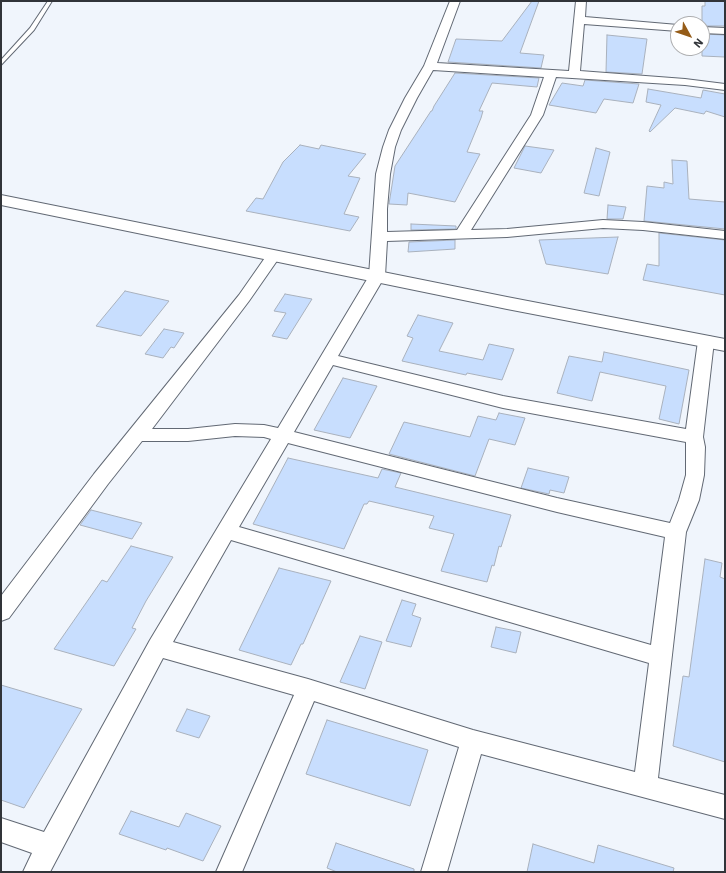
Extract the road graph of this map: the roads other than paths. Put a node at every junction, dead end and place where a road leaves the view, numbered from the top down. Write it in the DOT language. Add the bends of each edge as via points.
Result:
graph roads {
  1 [pos="50,1"];
  2 [pos="455,1"];
  3 [pos="581,1"];
  4 [pos="579,20"];
  5 [pos="670,27"];
  6 [pos="710,30"];
  7 [pos="725,31"];
  8 [pos="1,63"];
  9 [pos="430,66"];
  10 [pos="551,74"];
  11 [pos="574,74"];
  12 [pos="725,87"];
  13 [pos="1,189"];
  14 [pos="1,200"];
  15 [pos="725,235"];
  16 [pos="461,236"];
  17 [pos="380,237"];
  18 [pos="274,255"];
  19 [pos="377,270"];
  20 [pos="725,330"];
  21 [pos="706,341"];
  22 [pos="725,345"];
  23 [pos="328,359"];
  24 [pos="137,435"];
  25 [pos="283,435"];
  26 [pos="694,437"];
  27 [pos="226,531"];
  28 [pos="676,532"];
  29 [pos="1,612"];
  30 [pos="158,647"];
  31 [pos="661,657"];
  32 [pos="308,689"];
  33 [pos="473,741"];
  34 [pos="645,786"];
  35 [pos="725,807"];
  36 [pos="1,830"];
  37 [pos="50,847"];
  38 [pos="36,872"];
  39 [pos="229,872"];
  40 [pos="434,872"];
  1 -- 8 [label="lane" via="32,29"];
  2 -- 9 [label="street"];
  3 -- 4 [label="street"];
  4 -- 5 [label="street"];
  4 -- 11 [label="street"];
  6 -- 7 [label="street"];
  9 -- 10 [label="street"];
  9 -- 17 [label="street" via="411,98 389,147 383,174"];
  10 -- 11 [label="street"];
  10 -- 16 [label="street" via="537,115"];
  11 -- 12 [label="street"];
  13 -- 19 [label="main road"];
  14 -- 18 [label="main road"];
  15 -- 16 [label="street" via="603,224"];
  16 -- 17 [label="street"];
  17 -- 19 [label="street"];
  18 -- 19 [label="main road"];
  18 -- 24 [label="street" via="244,298"];
  19 -- 20 [label="main road"];
  19 -- 21 [label="main road"];
  19 -- 23 [label="street"];
  21 -- 22 [label="main road"];
  21 -- 26 [label="street"];
  23 -- 25 [label="street"];
  23 -- 26 [label="street" via="503,402"];
  24 -- 25 [label="street" via="188,435 235,430 264,431"];
  24 -- 29 [label="street"];
  25 -- 27 [label="street"];
  25 -- 28 [label="street" via="557,505"];
  26 -- 28 [label="street" via="695,475 689,500"];
  27 -- 30 [label="street"];
  27 -- 31 [label="street"];
  28 -- 31 [label="street"];
  30 -- 32 [label="street"];
  30 -- 37 [label="street"];
  31 -- 34 [label="street"];
  32 -- 33 [label="street"];
  32 -- 39 [label="street"];
  33 -- 34 [label="street"];
  33 -- 40 [label="street"];
  34 -- 35 [label="street"];
  36 -- 37 [label="street"];
  37 -- 38 [label="street"];
}
